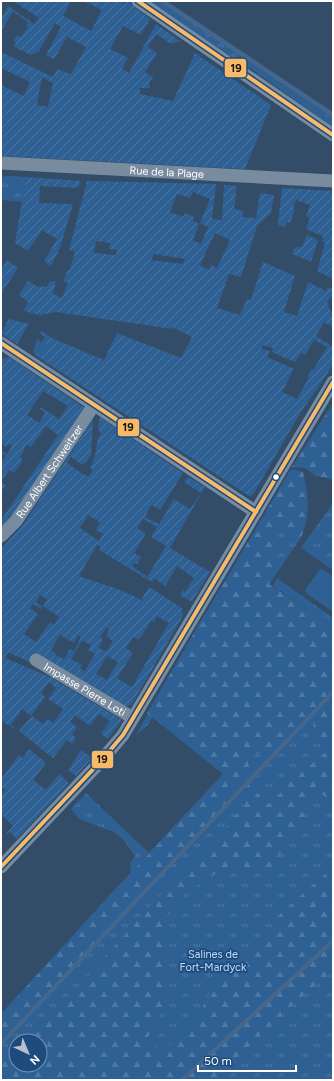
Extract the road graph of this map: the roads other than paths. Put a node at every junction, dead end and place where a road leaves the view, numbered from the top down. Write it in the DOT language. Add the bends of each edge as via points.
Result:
graph roads {
  1 [pos="138,1"];
  2 [pos="333,135"];
  3 [pos="1,163"];
  4 [pos="333,181"];
  5 [pos="1,344"];
  6 [pos="333,382"];
  7 [pos="94,405"];
  8 [pos="256,512"];
  9 [pos="1,536"];
  10 [pos="36,660"];
  11 [pos="133,718"];
  12 [pos="1,867"];
  1 -- 2 [label="street"];
  3 -- 4 [label="street, Rue de la Plage"];
  5 -- 7 [label="street"];
  6 -- 8 [label="street"];
  7 -- 8 [label="street"];
  7 -- 9 [label="street, Rue Albert Schweitzer" via="16,520"];
  8 -- 11 [label="street"];
  10 -- 11 [label="street, Impasse Pierre Loti"];
  11 -- 12 [label="street" via="123,735 103,758"];
}
